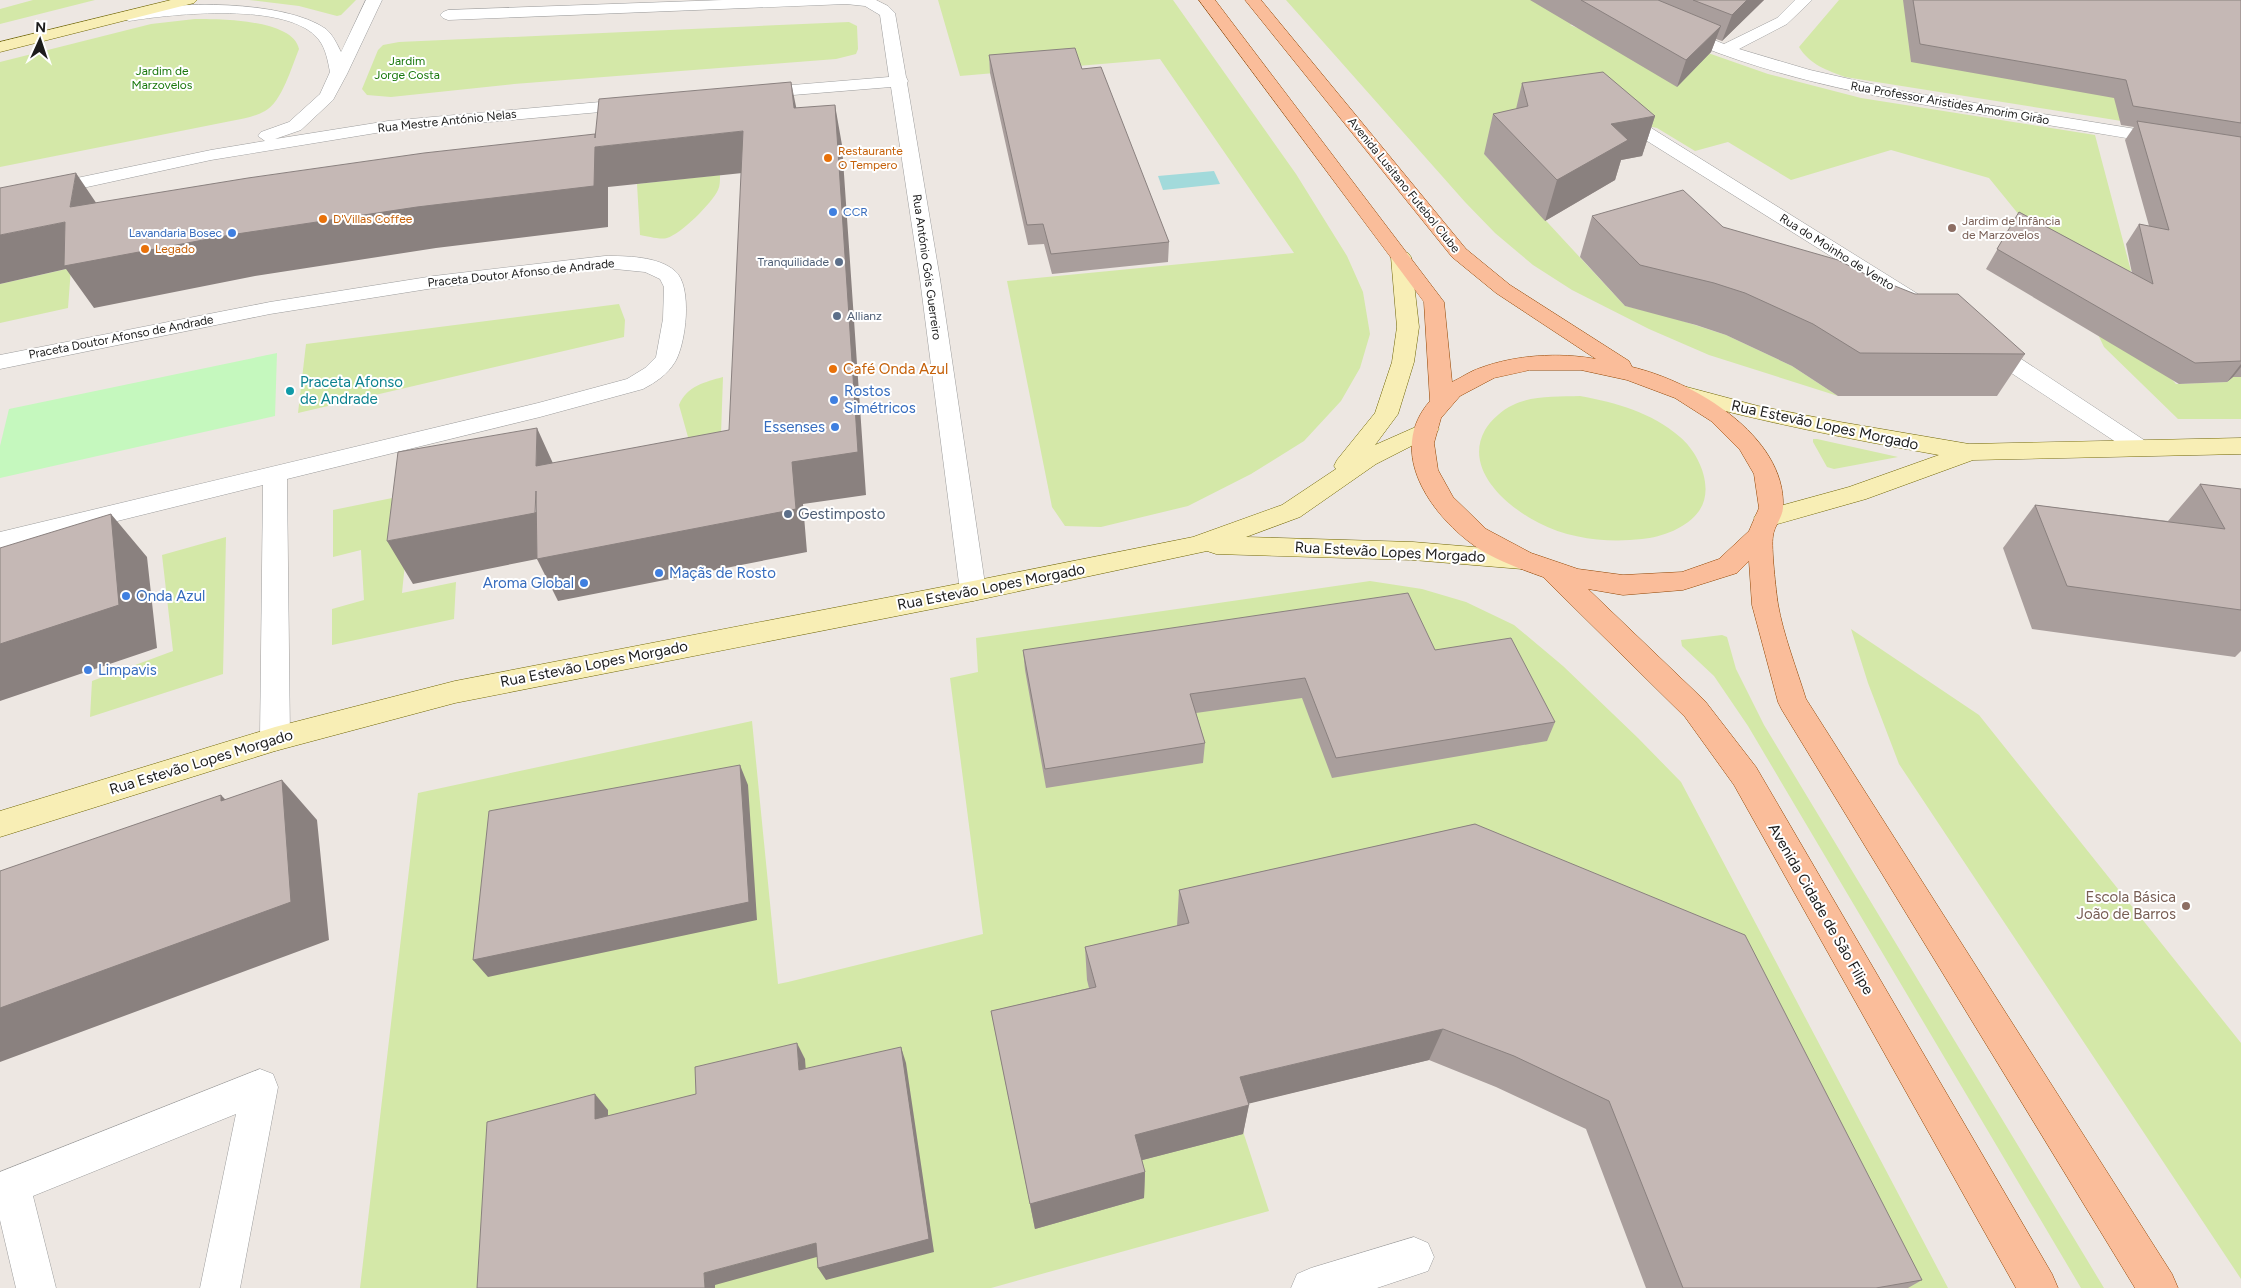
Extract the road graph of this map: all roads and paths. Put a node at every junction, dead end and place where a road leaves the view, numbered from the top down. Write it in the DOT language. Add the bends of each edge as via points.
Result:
graph roads {
  1 [pos="136,0"];
  2 [pos="189,0"];
  3 [pos="374,0"];
  4 [pos="844,0"];
  5 [pos="850,0"];
  6 [pos="1207,0"];
  7 [pos="1253,0"];
  8 [pos="1613,0"];
  9 [pos="1804,0"];
  10 [pos="448,15"];
  11 [pos="121,17"];
  12 [pos="0,34"];
  13 [pos="0,47"];
  14 [pos="1726,49"];
  15 [pos="339,74"];
  16 [pos="900,81"];
  17 [pos="743,94"];
  18 [pos="327,96"];
  19 [pos="646,103"];
  20 [pos="302,120"];
  21 [pos="343,120"];
  22 [pos="1634,125"];
  23 [pos="2241,151"];
  24 [pos="211,155"];
  25 [pos="0,200"];
  26 [pos="1401,257"];
  27 [pos="1934,313"];
  28 [pos="1966,334"];
  29 [pos="0,362"];
  30 [pos="1633,374"];
  31 [pos="1683,393"];
  32 [pos="1442,403"];
  33 [pos="1427,429"];
  34 [pos="2241,446"];
  35 [pos="2139,447"];
  36 [pos="1969,452"];
  37 [pos="275,474"];
  38 [pos="1328,488"];
  39 [pos="1763,527"];
  40 [pos="0,541"];
  41 [pos="1197,545"];
  42 [pos="1537,565"];
  43 [pos="973,591"];
  44 [pos="275,739"];
  45 [pos="0,824"];
  46 [pos="1414,1257"];
  47 [pos="36,1288"];
  48 [pos="220,1288"];
  49 [pos="1311,1288"];
  50 [pos="2038,1288"];
  51 [pos="2158,1288"];
  1 -- 12 [label="street"];
  2 -- 11 [label="street"];
  3 -- 15 [label="street"];
  4 -- 10 [label="street"];
  5 -- 16 [label="street, Rua António Góis Guerreiro" via="880,6 887,13"];
  6 -- 26 [label="main road"];
  7 -- 30 [label="main road, Avenida Lusitano Futebol Clube" via="1459,253 1503,290"];
  8 -- 14 [label="street, Rua Professor Aristides Amorim Girão" via="1684,35"];
  9 -- 14 [label="street" via="1782,21"];
  11 -- 13 [label="street"];
  11 -- 15 [label="street" via="207,7 282,14 298,19 321,33 333,53"];
  14 -- 23 [label="street, Rua Professor Aristides Amorim Girão" via="1801,74 1906,98"];
  15 -- 18 [label="street"];
  16 -- 17 [label="street"];
  16 -- 43 [label="street, Rua António Góis Guerreiro"];
  18 -- 20 [label="street"];
  18 -- 21 [label="street"];
  19 -- 21 [label="street, Rua Mestre António Nelas" via="388,126"];
  20 -- 21 [label="street" via="306,125 321,130"];
  20 -- 24 [label="street" via="281,132"];
  21 -- 24 [label="street, Rua Mestre António Nelas"];
  22 -- 27 [label="street, Rua do Moinho de Vento"];
  24 -- 25 [label="street, Rua Mestre António Nelas"];
  26 -- 32 [label="main road" via="1434,302"];
  26 -- 38 [label="street" via="1408,327 1404,362 1386,414"];
  28 -- 35 [label="street"];
  29 -- 37 [label="street, Praceta Doutor Afonso de Andrade" via="270,308 434,282 605,262 645,266 673,281 676,292 667,358 648,377 635,384"];
  30 -- 31 [label="main road"];
  30 -- 32 [label="main road" via="1581,363 1530,363 1487,372 1452,391"];
  31 -- 36 [label="street, Rua Estevão Lopes Morgado" via="1840,430"];
  31 -- 39 [label="main road" via="1719,416 1749,445 1766,474 1770,508"];
  32 -- 33 [label="main road" via="1430,416"];
  33 -- 38 [label="street, Rua Estevão Lopes Morgado" via="1368,458"];
  33 -- 42 [label="main road" via="1422,442 1426,470 1444,502 1477,535"];
  34 -- 35 [label="street, Rua Estevão Lopes Morgado"];
  35 -- 36 [label="street, Rua Estevão Lopes Morgado"];
  36 -- 39 [label="street, Rua Estevão Lopes Morgado"];
  37 -- 40 [label="street, Praceta Doutor Afonso de Andrade"];
  37 -- 44 [label="street"];
  38 -- 41 [label="street, Rua Estevão Lopes Morgado" via="1290,511"];
  39 -- 42 [label="main road" via="1728,566 1682,581 1623,585 1576,578"];
  39 -- 51 [label="main road" via="1766,605 1792,702"];
  41 -- 42 [label="street, Rua Estevão Lopes Morgado" via="1413,550"];
  41 -- 43 [label="street, Rua Estevão Lopes Morgado"];
  42 -- 50 [label="main road, Avenida Cidade de São Filipe" via="1695,709 1745,776"];
  43 -- 44 [label="street, Rua Estevão Lopes Morgado" via="508,681"];
  44 -- 45 [label="street, Rua Estevão Lopes Morgado"];
  46 -- 49 [label="street"];
  47 -- 48 [label="street" via="11,1186 260,1087"];
}
